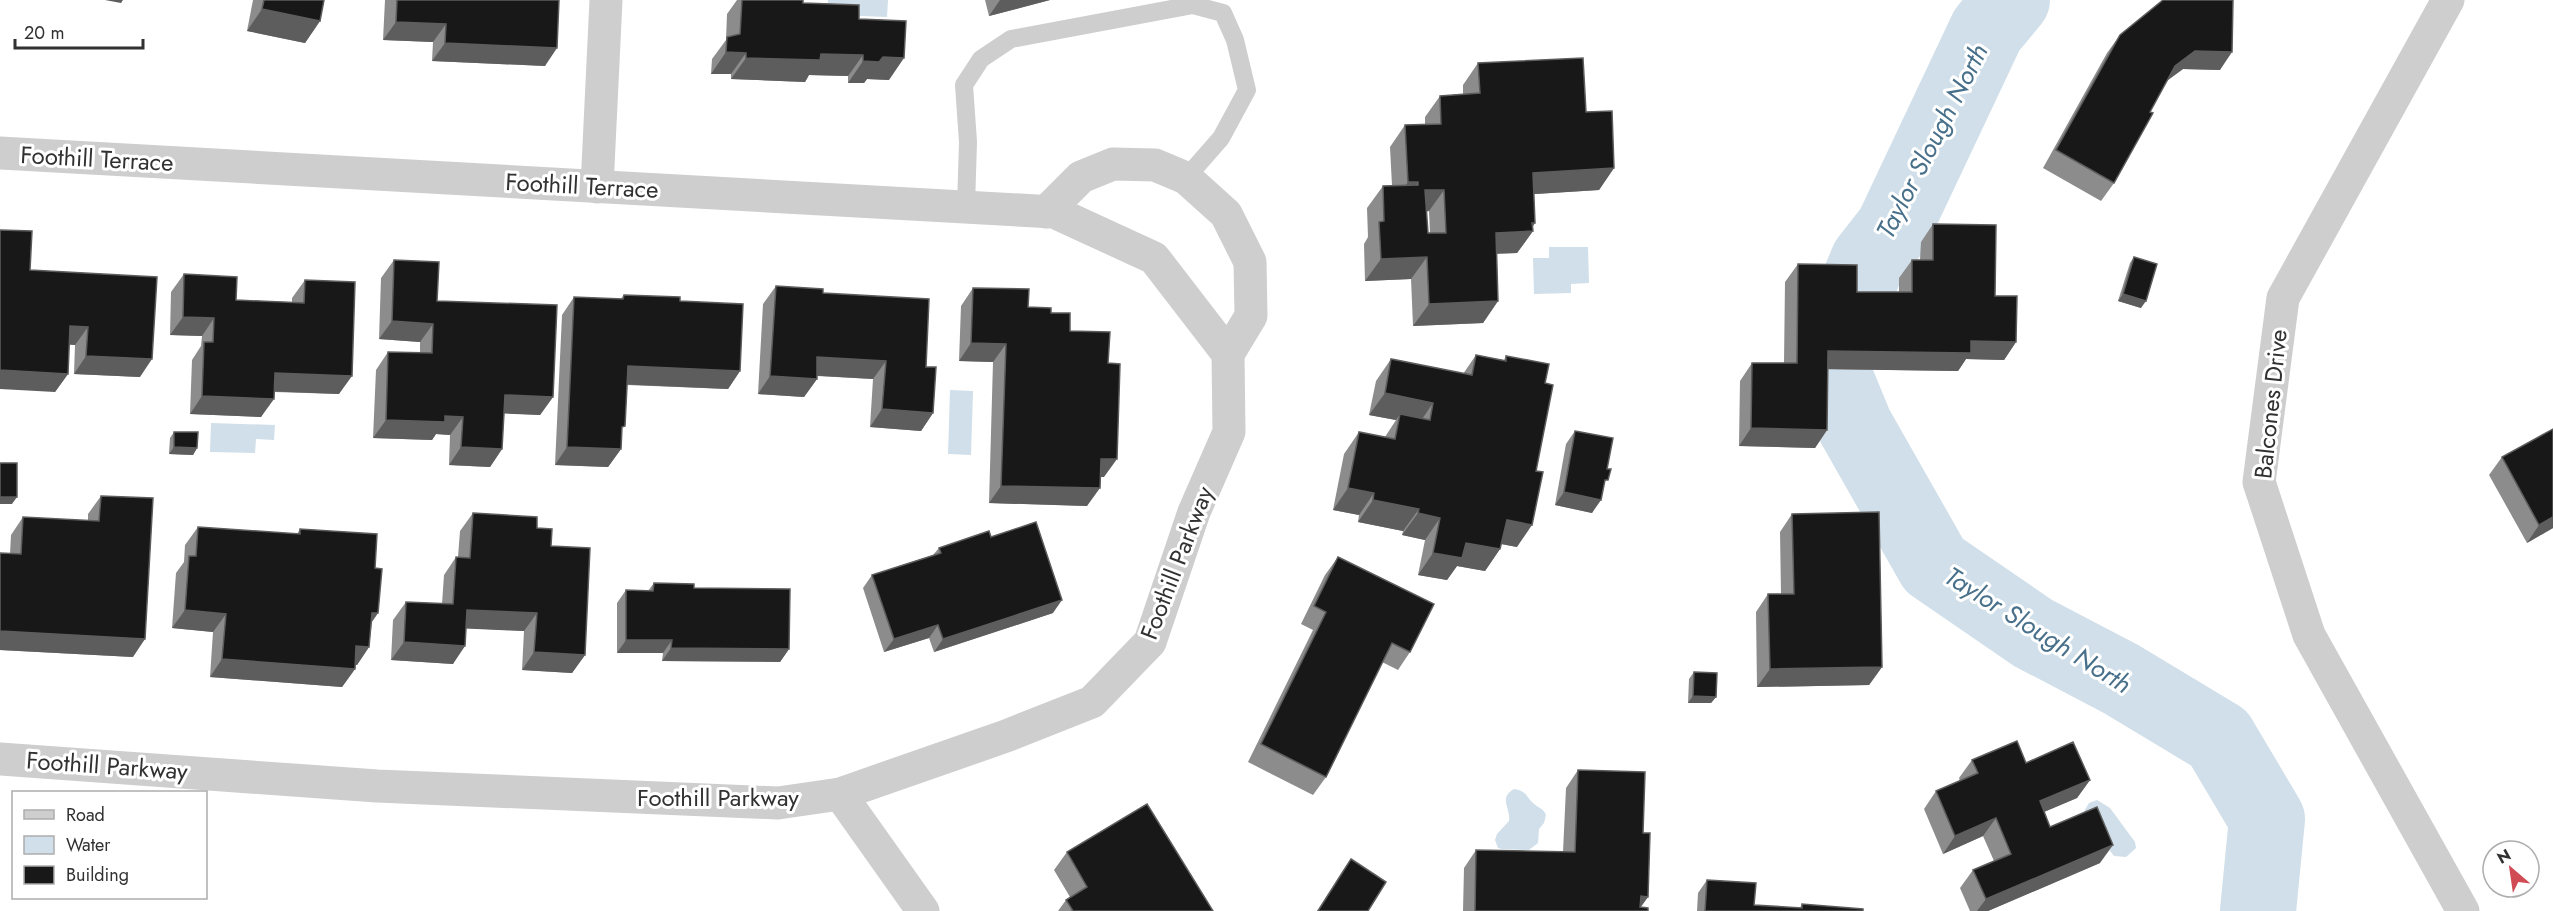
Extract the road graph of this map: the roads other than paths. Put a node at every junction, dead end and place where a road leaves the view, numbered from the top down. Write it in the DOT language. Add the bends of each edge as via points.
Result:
graph roads {
  1 [pos="606,0"];
  2 [pos="2448,0"];
  3 [pos="0,153"];
  4 [pos="1186,178"];
  5 [pos="597,187"];
  6 [pos="966,206"];
  7 [pos="1046,212"];
  8 [pos="1228,354"];
  9 [pos="0,759"];
  10 [pos="840,794"];
  11 [pos="923,911"];
  12 [pos="2463,911"];
  1 -- 5 [label="street"];
  2 -- 12 [label="street, Balcones Drive" via="2283,298 2259,482 2309,634"];
  3 -- 5 [label="street, Foothill Terrace"];
  4 -- 6 [label="lane" via="1221,138 1246,90 1235,40 1223,13 1193,5 1011,39 981,59 964,85 968,142"];
  4 -- 7 [label="street" via="1155,165 1113,164 1081,177"];
  4 -- 8 [label="street" via="1226,214 1250,262 1251,316"];
  5 -- 6 [label="street, Foothill Terrace"];
  6 -- 7 [label="street, Foothill Terrace"];
  7 -- 8 [label="street, Foothill Terrace" via="1054,212 1154,258"];
  8 -- 10 [label="street, Foothill Parkway" via="1229,432 1194,512 1150,642 1092,702"];
  9 -- 10 [label="street, Foothill Parkway" via="377,786 696,801 777,803"];
  10 -- 11 [label="street"];
}
